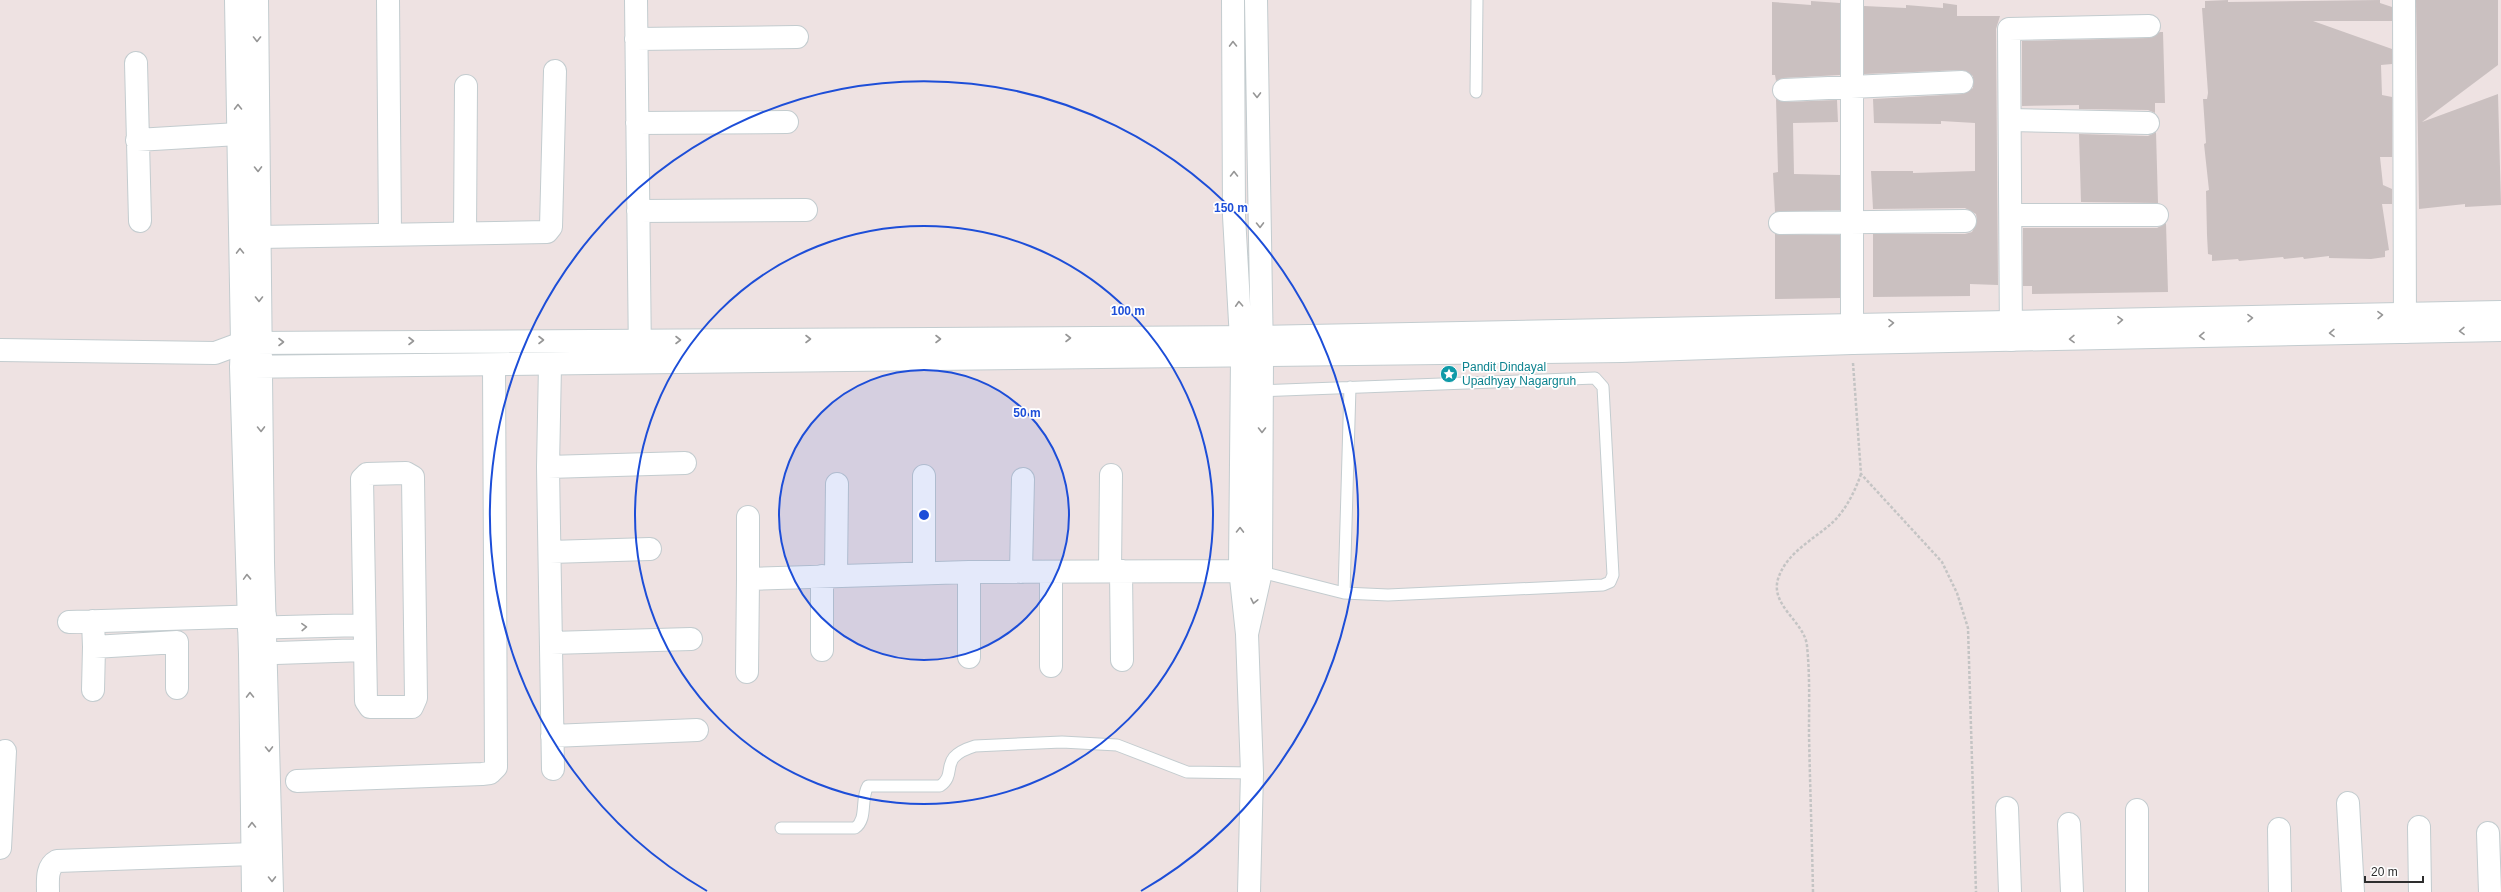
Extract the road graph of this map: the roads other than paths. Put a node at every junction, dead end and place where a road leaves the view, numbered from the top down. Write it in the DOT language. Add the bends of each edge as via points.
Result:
graph roads {
  1 [pos="236,0"];
  2 [pos="257,0"];
  3 [pos="388,0"];
  4 [pos="636,0"];
  5 [pos="1233,0"];
  6 [pos="1256,0"];
  7 [pos="1478,0"];
  8 [pos="1852,0"];
  9 [pos="2404,0"];
  10 [pos="2149,26"];
  11 [pos="797,37"];
  12 [pos="636,39"];
  13 [pos="136,63"];
  14 [pos="555,71"];
  15 [pos="1962,82"];
  16 [pos="466,86"];
  17 [pos="1853,87"];
  18 [pos="1784,90"];
  19 [pos="1476,92"];
  20 [pos="2010,120"];
  21 [pos="787,122"];
  22 [pos="2148,123"];
  23 [pos="637,124"];
  24 [pos="238,134"];
  25 [pos="137,140"];
  26 [pos="806,210"];
  27 [pos="638,211"];
  28 [pos="2011,215"];
  29 [pos="2156,215"];
  30 [pos="1965,221"];
  31 [pos="140,222"];
  32 [pos="1853,222"];
  33 [pos="1780,223"];
  34 [pos="390,233"];
  35 [pos="465,233"];
  36 [pos="259,237"];
  37 [pos="2501,312"];
  38 [pos="2405,323"];
  39 [pos="2501,330"];
  40 [pos="2011,331"];
  41 [pos="1852,333"];
  42 [pos="639,340"];
  43 [pos="251,342"];
  44 [pos="1252,347"];
  45 [pos="0,350"];
  46 [pos="215,353"];
  47 [pos="640,364"];
  48 [pos="550,365"];
  49 [pos="494,366"];
  50 [pos="250,367"];
  51 [pos="1350,387"];
  52 [pos="1252,392"];
  53 [pos="685,463"];
  54 [pos="548,467"];
  55 [pos="1112,475"];
  56 [pos="924,476"];
  57 [pos="1022,479"];
  58 [pos="837,484"];
  59 [pos="748,517"];
  60 [pos="650,549"];
  61 [pos="550,552"];
  62 [pos="1116,571"];
  63 [pos="1250,571"];
  64 [pos="969,572"];
  65 [pos="1021,572"];
  66 [pos="1051,572"];
  67 [pos="924,573"];
  68 [pos="829,576"];
  69 [pos="748,579"];
  70 [pos="1344,593"];
  71 [pos="177,619"];
  72 [pos="93,621"];
  73 [pos="69,622"];
  74 [pos="257,622"];
  75 [pos="364,625"];
  76 [pos="691,639"];
  77 [pos="177,642"];
  78 [pos="551,642"];
  79 [pos="94,647"];
  80 [pos="365,650"];
  81 [pos="822,650"];
  82 [pos="258,654"];
  83 [pos="969,657"];
  84 [pos="1122,660"];
  85 [pos="1051,666"];
  86 [pos="747,672"];
  87 [pos="177,688"];
  88 [pos="93,690"];
  89 [pos="697,730"];
  90 [pos="552,736"];
  91 [pos="5,751"];
  92 [pos="553,769"];
  93 [pos="1252,773"];
  94 [pos="297,781"];
  95 [pos="2348,803"];
  96 [pos="2007,808"];
  97 [pos="2136,810"];
  98 [pos="2069,824"];
  99 [pos="2420,827"];
  100 [pos="781,828"];
  101 [pos="2279,829"];
  102 [pos="2488,833"];
  103 [pos="0,842"];
  104 [pos="0,848"];
  105 [pos="253,854"];
  106 [pos="48,892"];
  107 [pos="253,892"];
  108 [pos="272,892"];
  109 [pos="1249,892"];
  110 [pos="2010,892"];
  111 [pos="2072,892"];
  112 [pos="2137,892"];
  113 [pos="2280,892"];
  114 [pos="2353,892"];
  115 [pos="2420,892"];
  116 [pos="2490,892"];
  24 -- 1 [label="street, one-way"];
  2 -- 36 [label="street, one-way"];
  3 -- 34 [label="street"];
  4 -- 12 [label="street"];
  44 -- 5 [label="street, one-way" via="1234,216"];
  6 -- 44 [label="street, one-way"];
  7 -- 19 [label="lane"];
  8 -- 17 [label="street"];
  9 -- 38 [label="street"];
  10 -- 20 [label="street" via="2009,29"];
  11 -- 12 [label="street"];
  12 -- 23 [label="street"];
  13 -- 25 [label="street"];
  14 -- 35 [label="street" via="550,230"];
  15 -- 17 [label="street"];
  16 -- 35 [label="street"];
  17 -- 18 [label="street"];
  17 -- 32 [label="street"];
  20 -- 22 [label="street"];
  20 -- 28 [label="street"];
  21 -- 23 [label="street"];
  23 -- 27 [label="street"];
  24 -- 25 [label="street"];
  43 -- 24 [label="street, one-way"];
  25 -- 31 [label="street"];
  26 -- 27 [label="street"];
  27 -- 42 [label="street"];
  28 -- 29 [label="street"];
  28 -- 40 [label="street"];
  30 -- 32 [label="street"];
  32 -- 33 [label="street"];
  32 -- 41 [label="street"];
  34 -- 35 [label="street"];
  34 -- 36 [label="street"];
  36 -- 43 [label="street, one-way"];
  37 -- 38 [label="street"];
  39 -- 38 [label="street, one-way"];
  38 -- 40 [label="street"];
  40 -- 41 [label="street"];
  41 -- 44 [label="street" via="1622,352"];
  43 -- 42 [label="street, one-way"];
  42 -- 44 [label="street, one-way"];
  42 -- 47 [label="street"];
  43 -- 46 [label="street"];
  43 -- 50 [label="street"];
  44 -- 47 [label="street"];
  44 -- 52 [label="street"];
  45 -- 46 [label="street"];
  46 -- 50 [label="street"];
  47 -- 48 [label="street"];
  48 -- 49 [label="street"];
  48 -- 54 [label="street"];
  49 -- 50 [label="street"];
  49 -- 94 [label="street" via="496,767 490,773 482,774"];
  50 -- 74 [label="street"];
  51 -- 52 [label="lane"];
  51 -- 70 [label="lane"];
  51 -- 70 [label="lane" via="1595,378 1603,388 1613,575 1610,582 1604,585 1388,595"];
  52 -- 63 [label="street"];
  53 -- 54 [label="street"];
  54 -- 61 [label="street"];
  55 -- 62 [label="street"];
  56 -- 67 [label="street"];
  57 -- 65 [label="street"];
  58 -- 68 [label="street"];
  59 -- 69 [label="street"];
  60 -- 61 [label="street"];
  61 -- 78 [label="street"];
  62 -- 63 [label="street"];
  62 -- 66 [label="street"];
  62 -- 84 [label="street"];
  63 -- 70 [label="lane"];
  63 -- 93 [label="street" via="1247,634"];
  64 -- 65 [label="street"];
  64 -- 67 [label="street"];
  64 -- 83 [label="street"];
  65 -- 66 [label="street"];
  66 -- 85 [label="street"];
  67 -- 68 [label="street"];
  68 -- 69 [label="street"];
  68 -- 81 [label="street"];
  69 -- 86 [label="street"];
  71 -- 72 [label="street"];
  71 -- 74 [label="street"];
  71 -- 77 [label="street"];
  72 -- 73 [label="street"];
  72 -- 79 [label="street"];
  74 -- 75 [label="street, one-way"];
  74 -- 82 [label="street"];
  75 -- 80 [label="street"];
  75 -- 80 [label="street" via="362,479 367,474 411,474 416,698 412,707 367,705"];
  76 -- 78 [label="street"];
  77 -- 79 [label="street"];
  77 -- 87 [label="street"];
  78 -- 90 [label="street"];
  79 -- 88 [label="street"];
  80 -- 82 [label="street"];
  105 -- 82 [label="street, one-way"];
  82 -- 108 [label="street, one-way"];
  89 -- 90 [label="street"];
  90 -- 92 [label="street"];
  91 -- 103 [label="street"];
  93 -- 100 [label="lane" via="1187,772 1117,745 1062,742 975,746 962,750 951,758 947,778 940,786 868,786 865,791 862,821 855,828"];
  93 -- 109 [label="street"];
  95 -- 114 [label="street"];
  96 -- 110 [label="street"];
  97 -- 112 [label="street"];
  98 -- 111 [label="street"];
  99 -- 115 [label="street"];
  101 -- 113 [label="street"];
  102 -- 116 [label="street"];
  103 -- 104 [label="street"];
  105 -- 106 [label="street" via="57,861 52,863 49,871"];
  105 -- 107 [label="street"];
}
